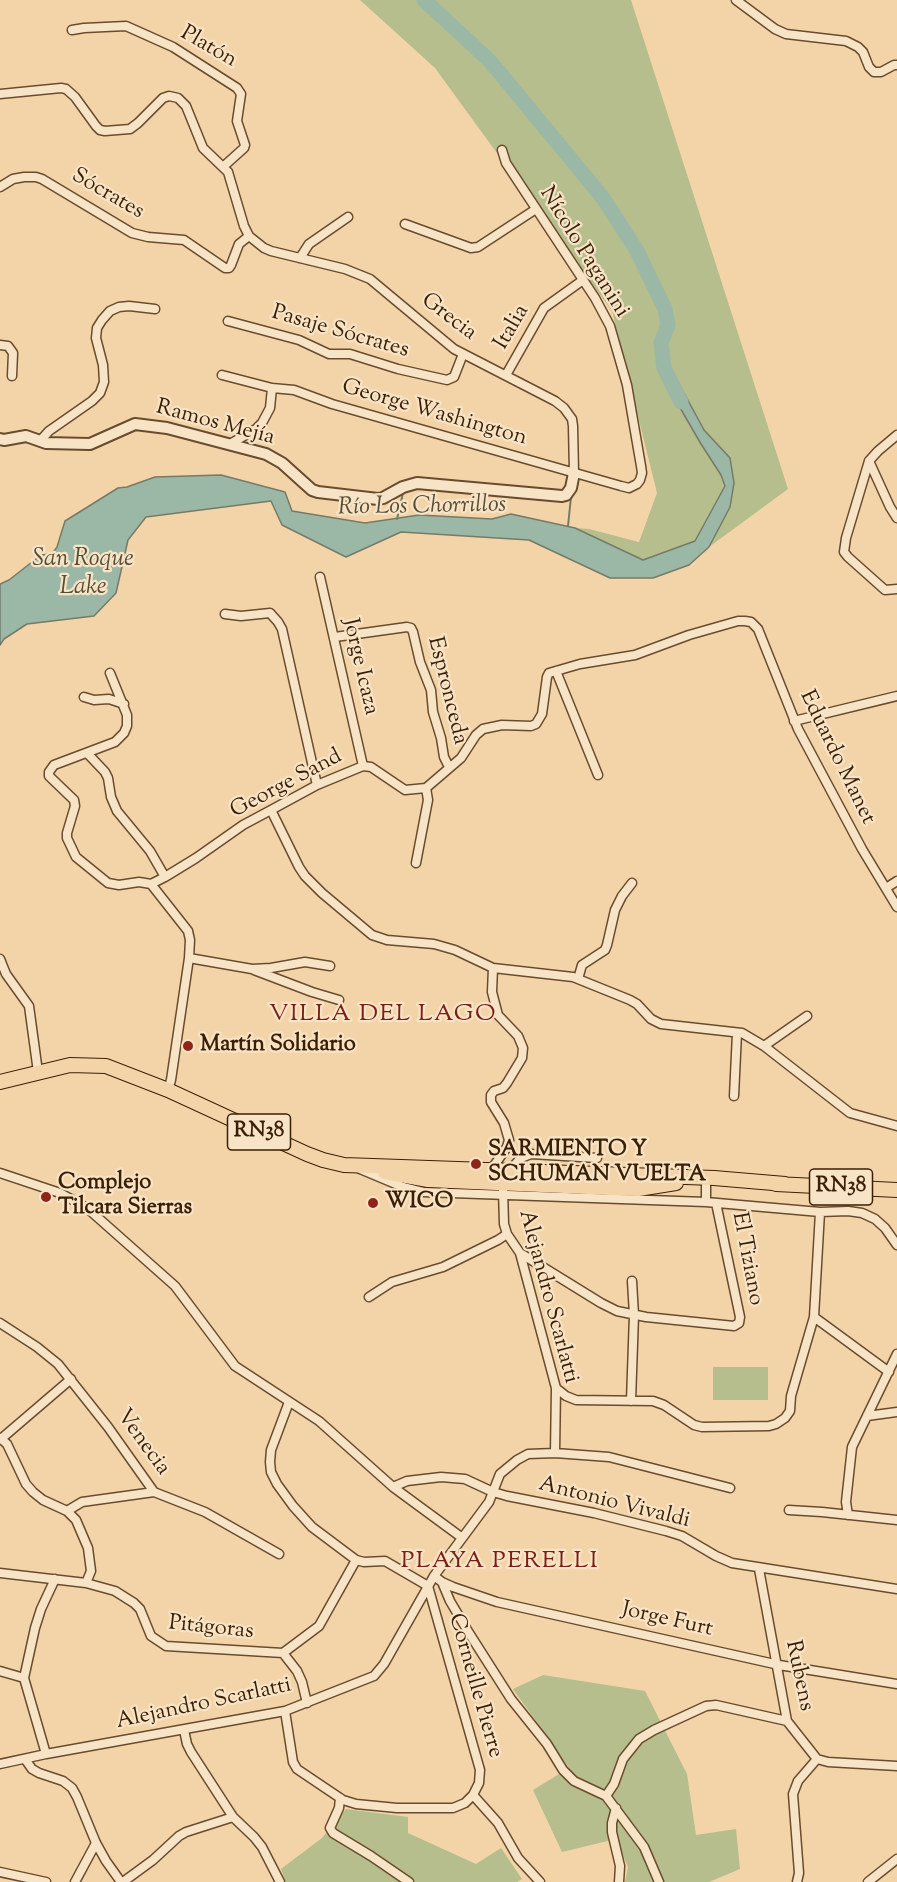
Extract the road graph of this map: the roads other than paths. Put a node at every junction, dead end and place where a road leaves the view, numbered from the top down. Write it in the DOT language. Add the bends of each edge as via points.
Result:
graph roads {
  1 [pos="736,0"];
  2 [pos="72,30"];
  3 [pos="897,65"];
  4 [pos="0,94"];
  5 [pos="502,150"];
  6 [pos="225,166"];
  7 [pos="0,187"];
  8 [pos="536,209"];
  9 [pos="348,217"];
  10 [pos="405,224"];
  11 [pos="249,236"];
  12 [pos="300,258"];
  13 [pos="583,280"];
  14 [pos="155,309"];
  15 [pos="228,321"];
  16 [pos="0,345"];
  17 [pos="462,354"];
  18 [pos="222,375"];
  19 [pos="506,375"];
  20 [pos="12,376"];
  21 [pos="272,388"];
  22 [pos="897,435"];
  23 [pos="0,439"];
  24 [pos="40,441"];
  25 [pos="230,444"];
  26 [pos="869,461"];
  27 [pos="574,473"];
  28 [pos="637,484"];
  29 [pos="897,518"];
  30 [pos="320,577"];
  31 [pos="897,589"];
  32 [pos="225,614"];
  33 [pos="334,637"];
  34 [pos="556,671"];
  35 [pos="110,673"];
  36 [pos="897,696"];
  37 [pos="84,697"];
  38 [pos="124,704"];
  39 [pos="795,721"];
  40 [pos="87,753"];
  41 [pos="363,766"];
  42 [pos="449,767"];
  43 [pos="597,775"];
  44 [pos="317,785"];
  45 [pos="426,788"];
  46 [pos="271,810"];
  47 [pos="416,862"];
  48 [pos="165,876"];
  49 [pos="897,881"];
  50 [pos="632,883"];
  51 [pos="151,884"];
  52 [pos="886,888"];
  53 [pos="897,907"];
  54 [pos="189,958"];
  55 [pos="0,959"];
  56 [pos="330,966"];
  57 [pos="494,968"];
  58 [pos="252,969"];
  59 [pos="578,979"];
  60 [pos="339,1000"];
  61 [pos="807,1016"];
  62 [pos="737,1033"];
  63 [pos="764,1046"];
  64 [pos="38,1072"];
  65 [pos="0,1082"];
  66 [pos="168,1090"];
  67 [pos="734,1096"];
  68 [pos="897,1126"];
  69 [pos="597,1158"];
  70 [pos="354,1166"];
  71 [pos="491,1170"];
  72 [pos="0,1173"];
  73 [pos="505,1183"];
  74 [pos="706,1183"];
  75 [pos="785,1184"];
  76 [pos="897,1190"];
  77 [pos="706,1202"];
  78 [pos="716,1203"];
  79 [pos="820,1212"];
  80 [pos="507,1234"];
  81 [pos="897,1245"];
  82 [pos="520,1253"];
  83 [pos="632,1281"];
  84 [pos="369,1297"];
  85 [pos="634,1315"];
  86 [pos="814,1317"];
  87 [pos="0,1323"];
  88 [pos="897,1354"];
  89 [pos="889,1372"];
  90 [pos="71,1379"];
  91 [pos="556,1388"];
  92 [pos="631,1401"];
  93 [pos="289,1402"];
  94 [pos="897,1412"];
  95 [pos="867,1416"];
  96 [pos="1,1438"];
  97 [pos="555,1453"];
  98 [pos="393,1487"];
  99 [pos="730,1488"];
  100 [pos="154,1492"];
  101 [pos="493,1492"];
  102 [pos="789,1510"];
  103 [pos="67,1511"];
  104 [pos="848,1515"];
  105 [pos="897,1520"];
  106 [pos="461,1537"];
  107 [pos="279,1554"];
  108 [pos="356,1560"];
  109 [pos="759,1569"];
  110 [pos="0,1573"];
  111 [pos="434,1576"];
  112 [pos="55,1579"];
  113 [pos="442,1582"];
  114 [pos="86,1583"];
  115 [pos="428,1586"];
  116 [pos="897,1589"];
  117 [pos="283,1653"];
  118 [pos="776,1664"];
  119 [pos="0,1671"];
  120 [pos="24,1678"];
  121 [pos="897,1684"];
  122 [pos="307,1703"];
  123 [pos="285,1711"];
  124 [pos="787,1721"];
  125 [pos="184,1730"];
  126 [pos="46,1754"];
  127 [pos="25,1759"];
  128 [pos="817,1759"];
  129 [pos="0,1764"];
  130 [pos="897,1766"];
  131 [pos="473,1796"];
  132 [pos="606,1796"];
  133 [pos="340,1798"];
  134 [pos="616,1808"];
  135 [pos="233,1817"];
  136 [pos="96,1843"];
  137 [pos="897,1859"];
  138 [pos="0,1872"];
  139 [pos="46,1882"];
  140 [pos="75,1882"];
  141 [pos="122,1882"];
  142 [pos="280,1882"];
  143 [pos="409,1882"];
  144 [pos="540,1882"];
  145 [pos="619,1882"];
  146 [pos="659,1882"];
  147 [pos="797,1882"];
  148 [pos="868,1882"];
  1 -- 3 [label="street" via="786,34 846,41 858,47 874,72"];
  2 -- 6 [label="street, Platón" via="126,26 173,48 237,87 241,94 237,121 245,145"];
  4 -- 6 [label="street" via="66,89 96,126 105,131 134,127 163,98 174,96 186,106 203,147"];
  5 -- 8 [label="street, Nícolo Paganini" via="506,163"];
  6 -- 11 [label="street"];
  7 -- 11 [label="street, Sócrates" via="13,179 36,177 132,233 184,240 222,267 228,268 239,244"];
  8 -- 10 [label="street" via="471,248"];
  8 -- 13 [label="street, Nícolo Paganini"];
  9 -- 12 [label="street" via="309,244"];
  11 -- 12 [label="street, Grecia" via="264,248"];
  12 -- 17 [label="street, Grecia" via="370,279"];
  13 -- 19 [label="street, Italia" via="544,308"];
  13 -- 28 [label="street, Nícolo Paganini" via="609,326 627,385 642,473"];
  14 -- 24 [label="street" via="119,308 102,320 96,338 103,365 100,393"];
  15 -- 17 [label="street, Pasaje Sócrates" via="299,340 329,354 350,354 447,380 454,377"];
  16 -- 20 [label="street" via="13,352"];
  17 -- 19 [label="street, Grecia"];
  18 -- 21 [label="street, George Washington"];
  19 -- 27 [label="street, Grecia" via="555,401 569,413"];
  21 -- 25 [label="street" via="270,408 262,423"];
  21 -- 27 [label="street, George Washington" via="294,390"];
  22 -- 26 [label="street"];
  23 -- 24 [label="street, Ramos Mejía" via="26,436"];
  24 -- 25 [label="street, Ramos Mejía" via="90,444 141,424"];
  25 -- 27 [label="street, Ramos Mejía" via="276,459 312,490 378,498 417,483 562,496 571,488"];
  26 -- 29 [label="street"];
  26 -- 31 [label="street" via="844,552 885,590"];
  27 -- 28 [label="street, George Washington" via="621,486"];
  30 -- 33 [label="street, Jorge Icaza"];
  32 -- 44 [label="street" via="270,613 282,629"];
  33 -- 41 [label="street, Jorge Icaza"];
  33 -- 42 [label="street, Espronceda" via="411,628"];
  34 -- 39 [label="street, Eduardo Manet" via="635,655 738,621 751,622 758,629"];
  34 -- 42 [label="street" via="547,677 542,714 536,724 483,729"];
  34 -- 43 [label="street"];
  35 -- 38 [label="street"];
  36 -- 39 [label="street"];
  37 -- 38 [label="street"];
  38 -- 40 [label="street" via="128,720 124,733 115,742"];
  39 -- 52 [label="street, Eduardo Manet"];
  40 -- 48 [label="street" via="105,772 117,812"];
  40 -- 51 [label="street" via="54,765 49,772 52,780 74,800 67,833 73,853 108,883"];
  41 -- 44 [label="street, George Sand"];
  41 -- 45 [label="street, George Sand" via="371,767 405,790"];
  42 -- 45 [label="street"];
  44 -- 46 [label="street, George Sand"];
  45 -- 47 [label="street" via="428,800"];
  46 -- 48 [label="street, George Sand"];
  46 -- 57 [label="street" via="305,876 367,932 381,939 434,944"];
  48 -- 51 [label="street, George Sand"];
  49 -- 52 [label="street"];
  50 -- 59 [label="street" via="615,910 607,945 582,965"];
  51 -- 54 [label="street" via="188,931"];
  52 -- 53 [label="street, Eduardo Manet"];
  54 -- 58 [label="street"];
  54 -- 66 [label="street"];
  55 -- 64 [label="street" via="29,1006"];
  56 -- 58 [label="street" via="305,962"];
  57 -- 59 [label="street"];
  57 -- 71 [label="street" via="492,992 498,1015 518,1036 523,1048 522,1058 507,1083 491,1095 509,1140"];
  58 -- 60 [label="street"];
  59 -- 62 [label="street" via="630,1000 661,1024"];
  61 -- 63 [label="street"];
  62 -- 63 [label="street"];
  62 -- 67 [label="street"];
  63 -- 68 [label="street" via="850,1113"];
  64 -- 65 [label="main road, RN38"];
  64 -- 66 [label="main road, RN38" via="70,1065 106,1066"];
  66 -- 70 [label="main road, RN38" via="307,1154"];
  69 -- 73 [label="street" via="531,1154 521,1158"];
  70 -- 71 [label="main road, RN38"];
  70 -- 73 [label="main road, RN38" via="421,1180"];
  71 -- 73 [label="main road"];
  72 -- 93 [label="street" via="60,1192 87,1208 175,1286 235,1365"];
  73 -- 74 [label="main road, RN38" via="638,1189"];
  73 -- 75 [label="main road, RN38" via="514,1174 591,1178 611,1174"];
  73 -- 77 [label="street"];
  73 -- 80 [label="street, Alejandro Scarlatti"];
  74 -- 75 [label="main road, RN38"];
  74 -- 77 [label="street, El Tiziano"];
  75 -- 76 [label="main road, RN38"];
  77 -- 78 [label="street"];
  78 -- 79 [label="street"];
  78 -- 85 [label="street, El Tiziano" via="739,1323 727,1327"];
  79 -- 81 [label="street" via="862,1213 885,1228"];
  79 -- 86 [label="street"];
  80 -- 82 [label="street, Alejandro Scarlatti"];
  80 -- 84 [label="street" via="443,1267 392,1282"];
  82 -- 85 [label="street" via="601,1303"];
  82 -- 91 [label="street, Alejandro Scarlatti"];
  83 -- 85 [label="street"];
  85 -- 92 [label="street"];
  86 -- 89 [label="street"];
  86 -- 92 [label="street" via="790,1411 776,1424 702,1427 664,1405"];
  87 -- 90 [label="street, Venecia" via="37,1347"];
  88 -- 89 [label="street"];
  89 -- 95 [label="street"];
  90 -- 96 [label="street"];
  90 -- 100 [label="street, Venecia"];
  91 -- 92 [label="street" via="576,1400"];
  91 -- 97 [label="street, Alejandro Scarlatti"];
  93 -- 98 [label="street" via="319,1421"];
  93 -- 108 [label="street" via="271,1450 271,1472 312,1527"];
  94 -- 95 [label="street"];
  95 -- 104 [label="street" via="852,1448"];
  96 -- 103 [label="street" via="33,1492"];
  97 -- 99 [label="street" via="609,1457"];
  97 -- 101 [label="street, Alejandro Scarlatti" via="528,1454 517,1460 500,1474"];
  98 -- 101 [label="street, Antonio Vivaldi" via="407,1481 441,1477 465,1479"];
  98 -- 106 [label="street"];
  100 -- 103 [label="street" via="82,1502"];
  100 -- 107 [label="street, Venecia" via="205,1512"];
  101 -- 106 [label="street, Alejandro Scarlatti"];
  101 -- 109 [label="street, Antonio Vivaldi" via="666,1531 722,1559"];
  102 -- 104 [label="street"];
  103 -- 114 [label="street" via="88,1548 91,1571"];
  104 -- 105 [label="street"];
  106 -- 111 [label="street, Alejandro Scarlatti"];
  108 -- 115 [label="street" via="385,1561"];
  108 -- 117 [label="street" via="319,1626"];
  109 -- 116 [label="street, Antonio Vivaldi"];
  109 -- 118 [label="street, Rubens"];
  110 -- 112 [label="street, Pitágoras"];
  111 -- 113 [label="street, Jorge Furt"];
  111 -- 115 [label="street, Alejandro Scarlatti"];
  112 -- 114 [label="street, Pitágoras"];
  112 -- 120 [label="street" via="35,1628"];
  113 -- 118 [label="street, Jorge Furt" via="497,1602"];
  113 -- 132 [label="street" via="500,1684 563,1770 574,1781"];
  114 -- 117 [label="street, Pitágoras" via="115,1591 134,1603 151,1636 166,1646"];
  115 -- 122 [label="street, Alejandro Scarlatti" via="374,1676"];
  115 -- 131 [label="street, Corneille Pierre" via="480,1770"];
  117 -- 122 [label="street, Pitágoras" via="297,1671"];
  118 -- 121 [label="street, Jorge Furt"];
  118 -- 124 [label="street, Rubens"];
  119 -- 120 [label="street"];
  120 -- 126 [label="street"];
  122 -- 123 [label="street, Alejandro Scarlatti"];
  123 -- 125 [label="street, Alejandro Scarlatti"];
  123 -- 133 [label="street" via="297,1769"];
  124 -- 128 [label="street, Rubens"];
  124 -- 132 [label="street" via="706,1706 639,1739"];
  125 -- 126 [label="street, Alejandro Scarlatti"];
  125 -- 135 [label="street" via="187,1744"];
  126 -- 127 [label="street, Alejandro Scarlatti"];
  127 -- 129 [label="street, Alejandro Scarlatti"];
  127 -- 136 [label="street" via="32,1769 72,1788"];
  128 -- 130 [label="street"];
  128 -- 147 [label="street" via="798,1781 793,1794"];
  131 -- 133 [label="street" via="453,1808 397,1808 356,1804"];
  131 -- 144 [label="street"];
  132 -- 134 [label="street"];
  133 -- 143 [label="street" via="330,1828 333,1833"];
  134 -- 145 [label="street" via="612,1832 620,1866"];
  134 -- 146 [label="street" via="644,1847"];
  135 -- 141 [label="street" via="179,1836"];
  135 -- 142 [label="street" via="262,1847"];
  136 -- 140 [label="street"];
  136 -- 141 [label="street"];
  137 -- 148 [label="street"];
  138 -- 139 [label="street"];
}
